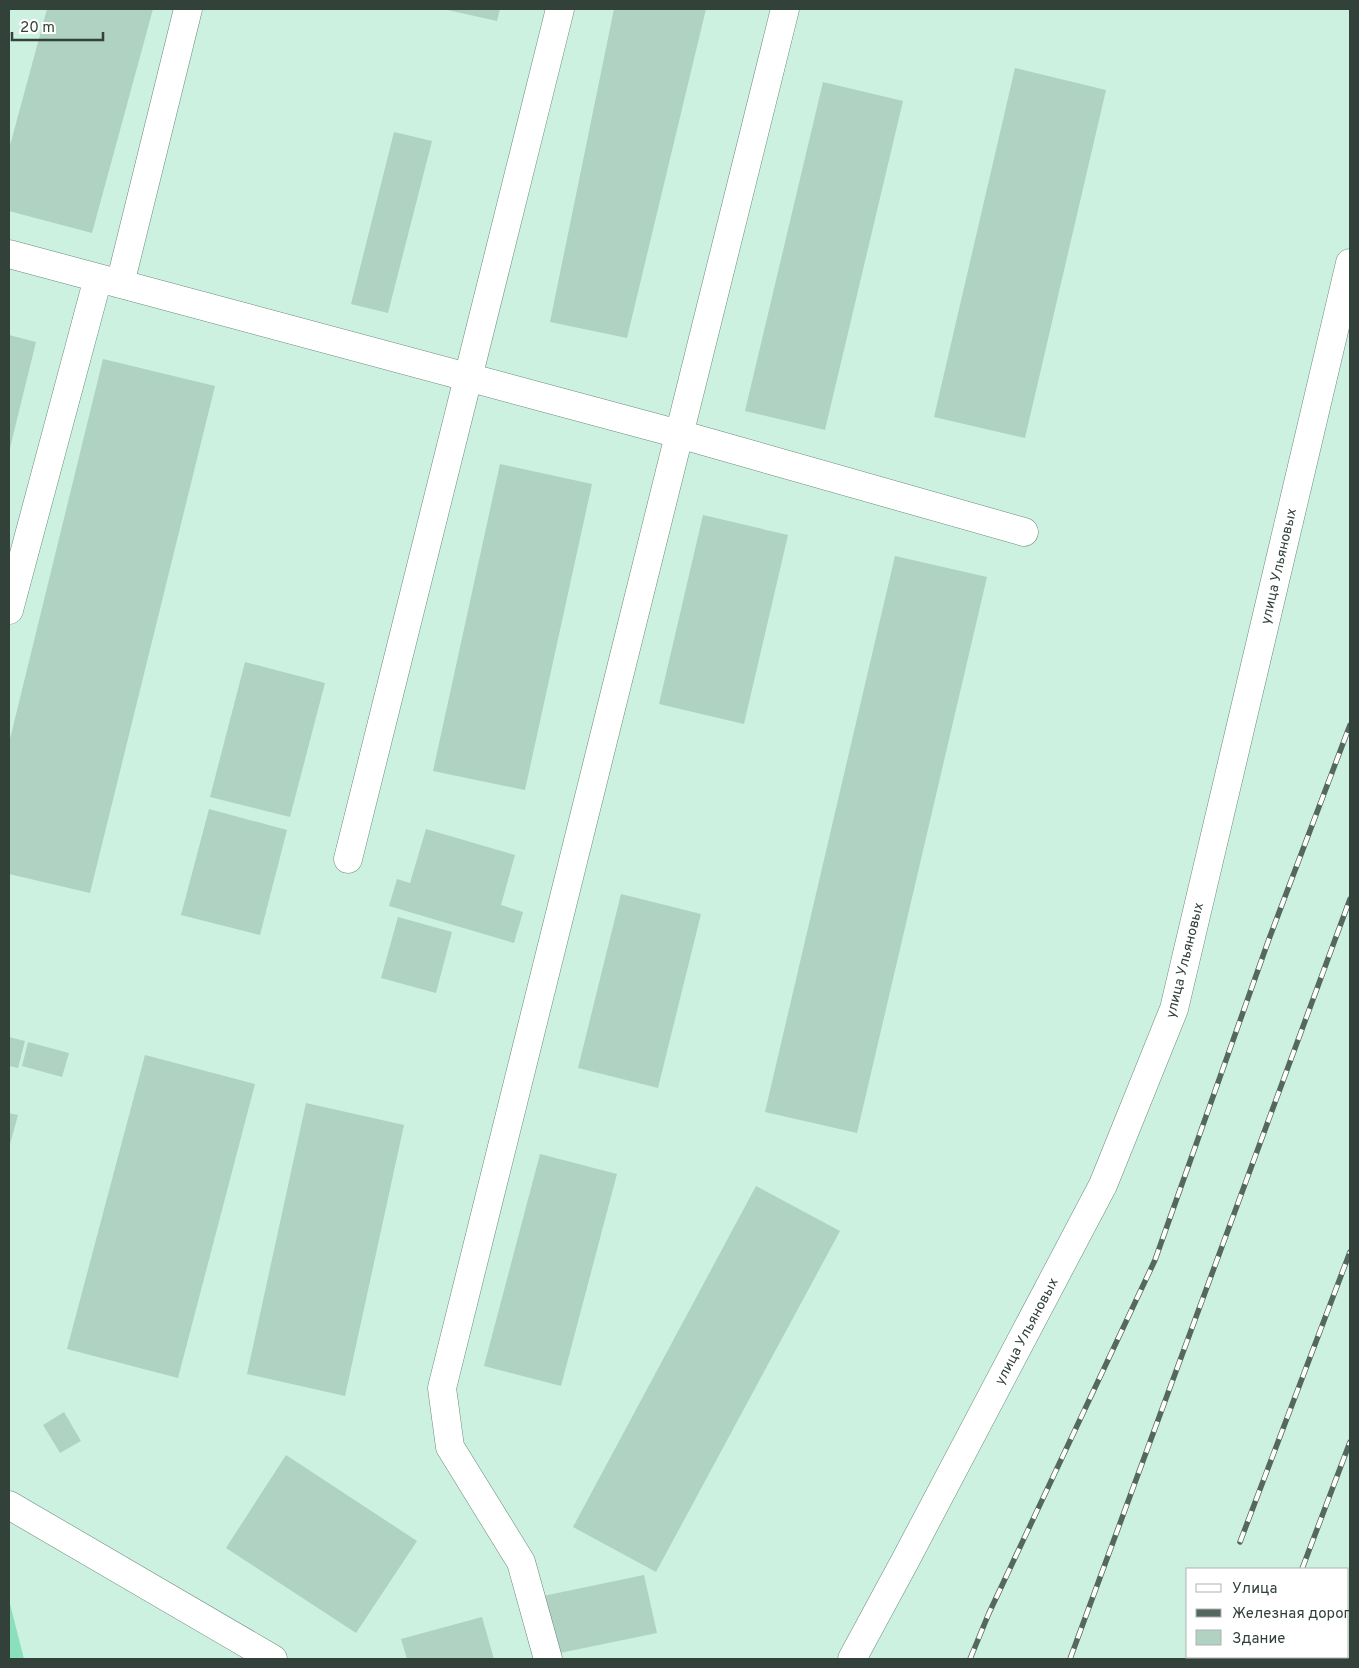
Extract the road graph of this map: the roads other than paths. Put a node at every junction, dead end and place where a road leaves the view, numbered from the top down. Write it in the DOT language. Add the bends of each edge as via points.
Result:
graph roads {
  1 [pos="188,9"];
  2 [pos="560,9"];
  3 [pos="784,9"];
  4 [pos="9,254"];
  5 [pos="1350,263"];
  6 [pos="109,281"];
  7 [pos="468,378"];
  8 [pos="679,434"];
  9 [pos="1024,532"];
  10 [pos="9,610"];
  11 [pos="348,859"];
  12 [pos="9,1505"];
  13 [pos="273,1659"];
  14 [pos="548,1659"];
  15 [pos="852,1659"];
  1 -- 6 [label="street"];
  2 -- 7 [label="street"];
  3 -- 8 [label="street"];
  4 -- 6 [label="street"];
  5 -- 15 [label="street, улица Ульяновых" via="1174,1008 1103,1184"];
  6 -- 7 [label="street"];
  6 -- 10 [label="street"];
  7 -- 8 [label="street"];
  7 -- 11 [label="street"];
  8 -- 9 [label="street"];
  8 -- 14 [label="street" via="442,1388 450,1447 521,1562"];
  12 -- 13 [label="street"];
}
